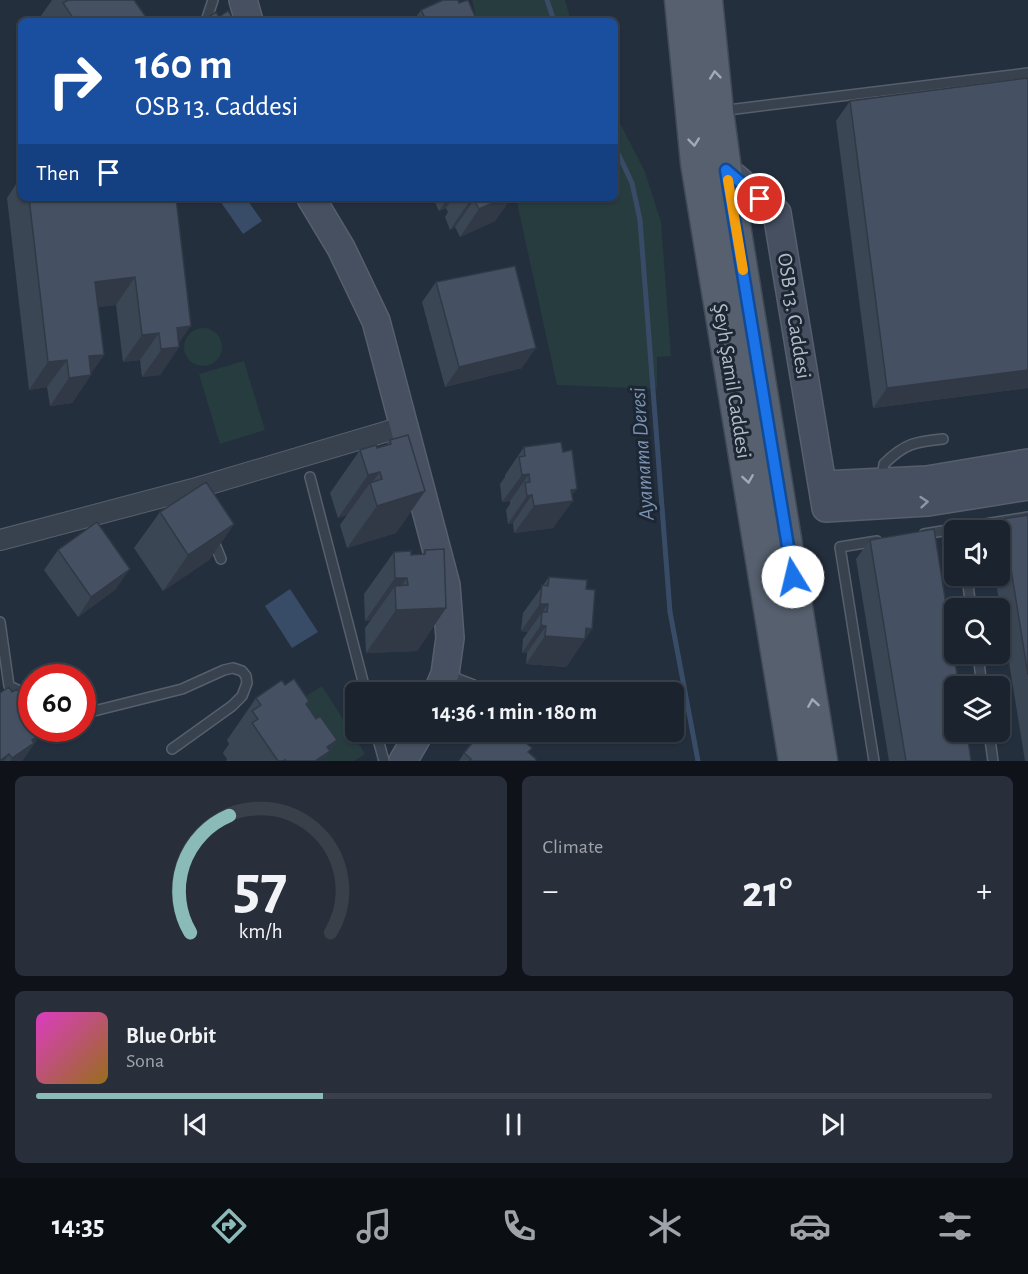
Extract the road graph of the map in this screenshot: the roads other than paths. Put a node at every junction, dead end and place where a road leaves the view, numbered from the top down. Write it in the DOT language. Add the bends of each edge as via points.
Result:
graph roads {
  1 [pos="213,0"];
  2 [pos="243,0"];
  3 [pos="680,0"];
  4 [pos="707,0"];
  5 [pos="207,18"];
  6 [pos="248,18"];
  7 [pos="1028,74"];
  8 [pos="718,111"];
  9 [pos="726,170"];
  10 [pos="313,201"];
  11 [pos="405,426"];
  12 [pos="943,439"];
  13 [pos="1028,463"];
  14 [pos="310,477"];
  15 [pos="1028,486"];
  16 [pos="884,493"];
  17 [pos="1028,517"];
  18 [pos="1010,520"];
  19 [pos="209,529"];
  20 [pos="944,532"];
  21 [pos="916,535"];
  22 [pos="0,540"];
  23 [pos="884,540"];
  24 [pos="221,559"];
  25 [pos="0,622"];
  26 [pos="363,682"];
  27 [pos="441,682"];
  28 [pos="4,688"];
  29 [pos="96,710"];
  30 [pos="379,742"];
  31 [pos="414,742"];
  32 [pos="990,742"];
  33 [pos="172,749"];
  34 [pos="384,761"];
  35 [pos="403,761"];
  36 [pos="794,761"];
  37 [pos="822,761"];
  38 [pos="874,761"];
  39 [pos="993,761"];
  1 -- 5 [label="lane"];
  2 -- 6 [label="street"];
  3 -- 36 [label="main road, Şeyh Şamil Caddesi, one-way" via="696,163"];
  8 -- 4 [label="main road, Şeyh Şamil Caddesi, one-way"];
  7 -- 8 [label="lane"];
  8 -- 9 [label="main road, Şeyh Şamil Caddesi"];
  9 -- 16 [label="street, OSB 13. Caddesi" via="777,213 826,508"];
  37 -- 9 [label="main road, Şeyh Şamil Caddesi, one-way"];
  10 -- 11 [label="street" via="341,248 376,321"];
  11 -- 22 [label="street" via="195,494"];
  11 -- 27 [label="street" via="446,585 450,638"];
  12 -- 16 [label="lane" via="916,442 884,464"];
  13 -- 16 [label="street, OSB 13. Caddesi" via="927,480"];
  14 -- 26 [label="lane"];
  16 -- 15 [label="street, OSB 13. Caddesi, one-way" via="928,502"];
  17 -- 18 [label="lane"];
  19 -- 24 [label="lane"];
  20 -- 21 [label="lane"];
  23 -- 38 [label="lane" via="840,547"];
  25 -- 28 [label="lane"];
  29 -- 33 [label="lane" via="182,689 224,670 242,671 247,683 242,696"];
  30 -- 34 [label="lane"];
  31 -- 35 [label="street"];
  32 -- 39 [label="lane"];
}
